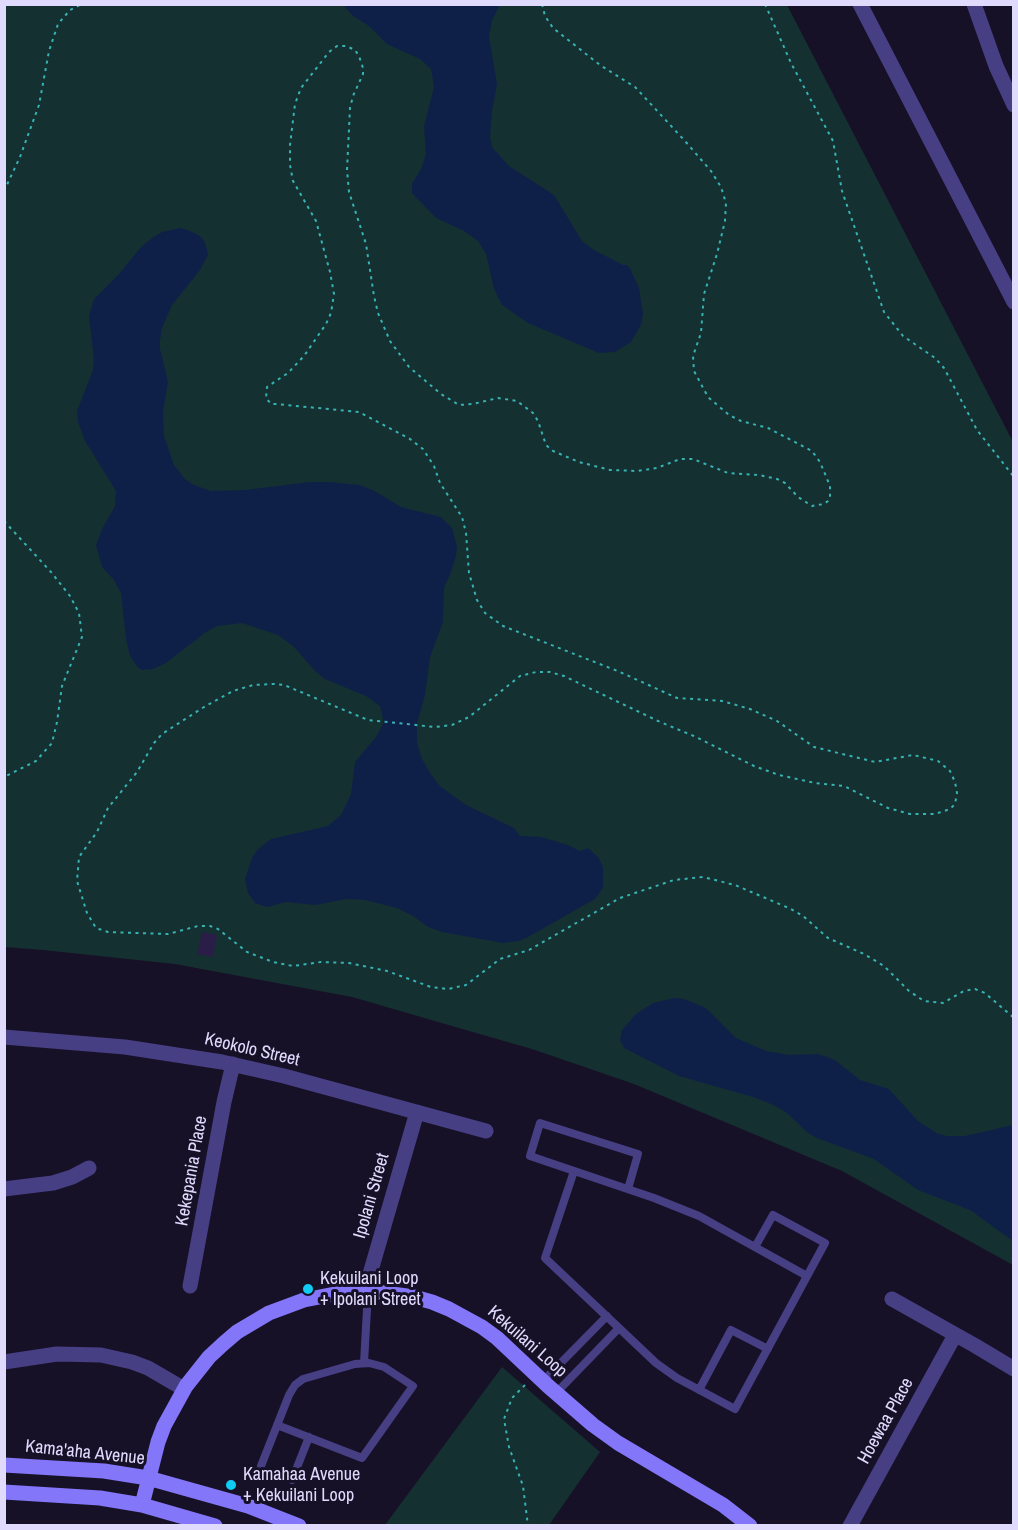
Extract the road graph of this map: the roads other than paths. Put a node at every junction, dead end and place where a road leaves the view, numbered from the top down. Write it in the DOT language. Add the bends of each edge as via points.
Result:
graph roads {
  1 [pos="860,4"];
  2 [pos="974,4"];
  3 [pos="1014,105"];
  4 [pos="1014,302"];
  5 [pos="4,1037"];
  6 [pos="233,1064"];
  7 [pos="417,1112"];
  8 [pos="486,1131"];
  9 [pos="89,1168"];
  10 [pos="574,1171"];
  11 [pos="4,1189"];
  12 [pos="628,1189"];
  13 [pos="755,1247"];
  14 [pos="807,1276"];
  15 [pos="190,1286"];
  16 [pos="367,1291"];
  17 [pos="892,1299"];
  18 [pos="607,1316"];
  19 [pos="619,1328"];
  20 [pos="955,1335"];
  21 [pos="768,1349"];
  22 [pos="4,1362"];
  23 [pos="364,1363"];
  24 [pos="1014,1370"];
  25 [pos="540,1378"];
  26 [pos="184,1389"];
  27 [pos="699,1390"];
  28 [pos="556,1393"];
  29 [pos="277,1425"];
  30 [pos="309,1437"];
  31 [pos="4,1465"];
  32 [pos="261,1466"];
  33 [pos="148,1478"];
  34 [pos="292,1480"];
  35 [pos="4,1492"];
  36 [pos="142,1505"];
  37 [pos="215,1526"];
  38 [pos="299,1526"];
  39 [pos="750,1526"];
  40 [pos="850,1526"];
  1 -- 4 [label="street"];
  2 -- 3 [label="street"];
  5 -- 6 [label="street, Keokolo Street" via="145,1049"];
  6 -- 7 [label="street, Keokolo Street"];
  6 -- 15 [label="street, Kekepania Place"];
  7 -- 8 [label="street, Keokolo Street"];
  7 -- 16 [label="street, Ipolani Street"];
  9 -- 11 [label="street" via="53,1183"];
  10 -- 12 [label="lane"];
  10 -- 12 [label="lane" via="530,1156 540,1123 638,1154"];
  10 -- 18 [label="lane" via="545,1258"];
  12 -- 13 [label="lane" via="699,1216"];
  13 -- 14 [label="lane"];
  13 -- 14 [label="lane" via="773,1215 825,1243"];
  14 -- 21 [label="lane"];
  16 -- 23 [label="lane"];
  16 -- 25 [label="street, Kekuilani Loop" via="414,1297 466,1317 497,1338"];
  16 -- 26 [label="street, Kekuilani Loop" via="322,1295 269,1313 223,1344"];
  17 -- 20 [label="street"];
  18 -- 19 [label="lane"];
  18 -- 25 [label="lane"];
  19 -- 27 [label="lane" via="656,1363"];
  19 -- 28 [label="lane"];
  20 -- 24 [label="street"];
  20 -- 40 [label="street, Hoewaa Place"];
  21 -- 27 [label="lane" via="735,1409"];
  21 -- 27 [label="lane" via="731,1330"];
  22 -- 26 [label="street" via="64,1353 101,1355 148,1368"];
  23 -- 29 [label="lane" via="299,1382 292,1389"];
  23 -- 30 [label="lane" via="384,1367 413,1386 362,1458"];
  25 -- 28 [label="street, Kekuilani Loop"];
  26 -- 33 [label="street, Kekuilani Loop" via="160,1434"];
  28 -- 39 [label="street, Kekuilani Loop" via="618,1443 723,1505"];
  29 -- 30 [label="lane"];
  29 -- 32 [label="lane"];
  30 -- 34 [label="lane"];
  31 -- 33 [label="street, Kama'aha Avenue" via="94,1470"];
  33 -- 36 [label="street, Kekuilani Loop"];
  33 -- 38 [label="street, Kama'aha Avenue" via="248,1506"];
  35 -- 36 [label="street"];
  36 -- 37 [label="street"];
}
